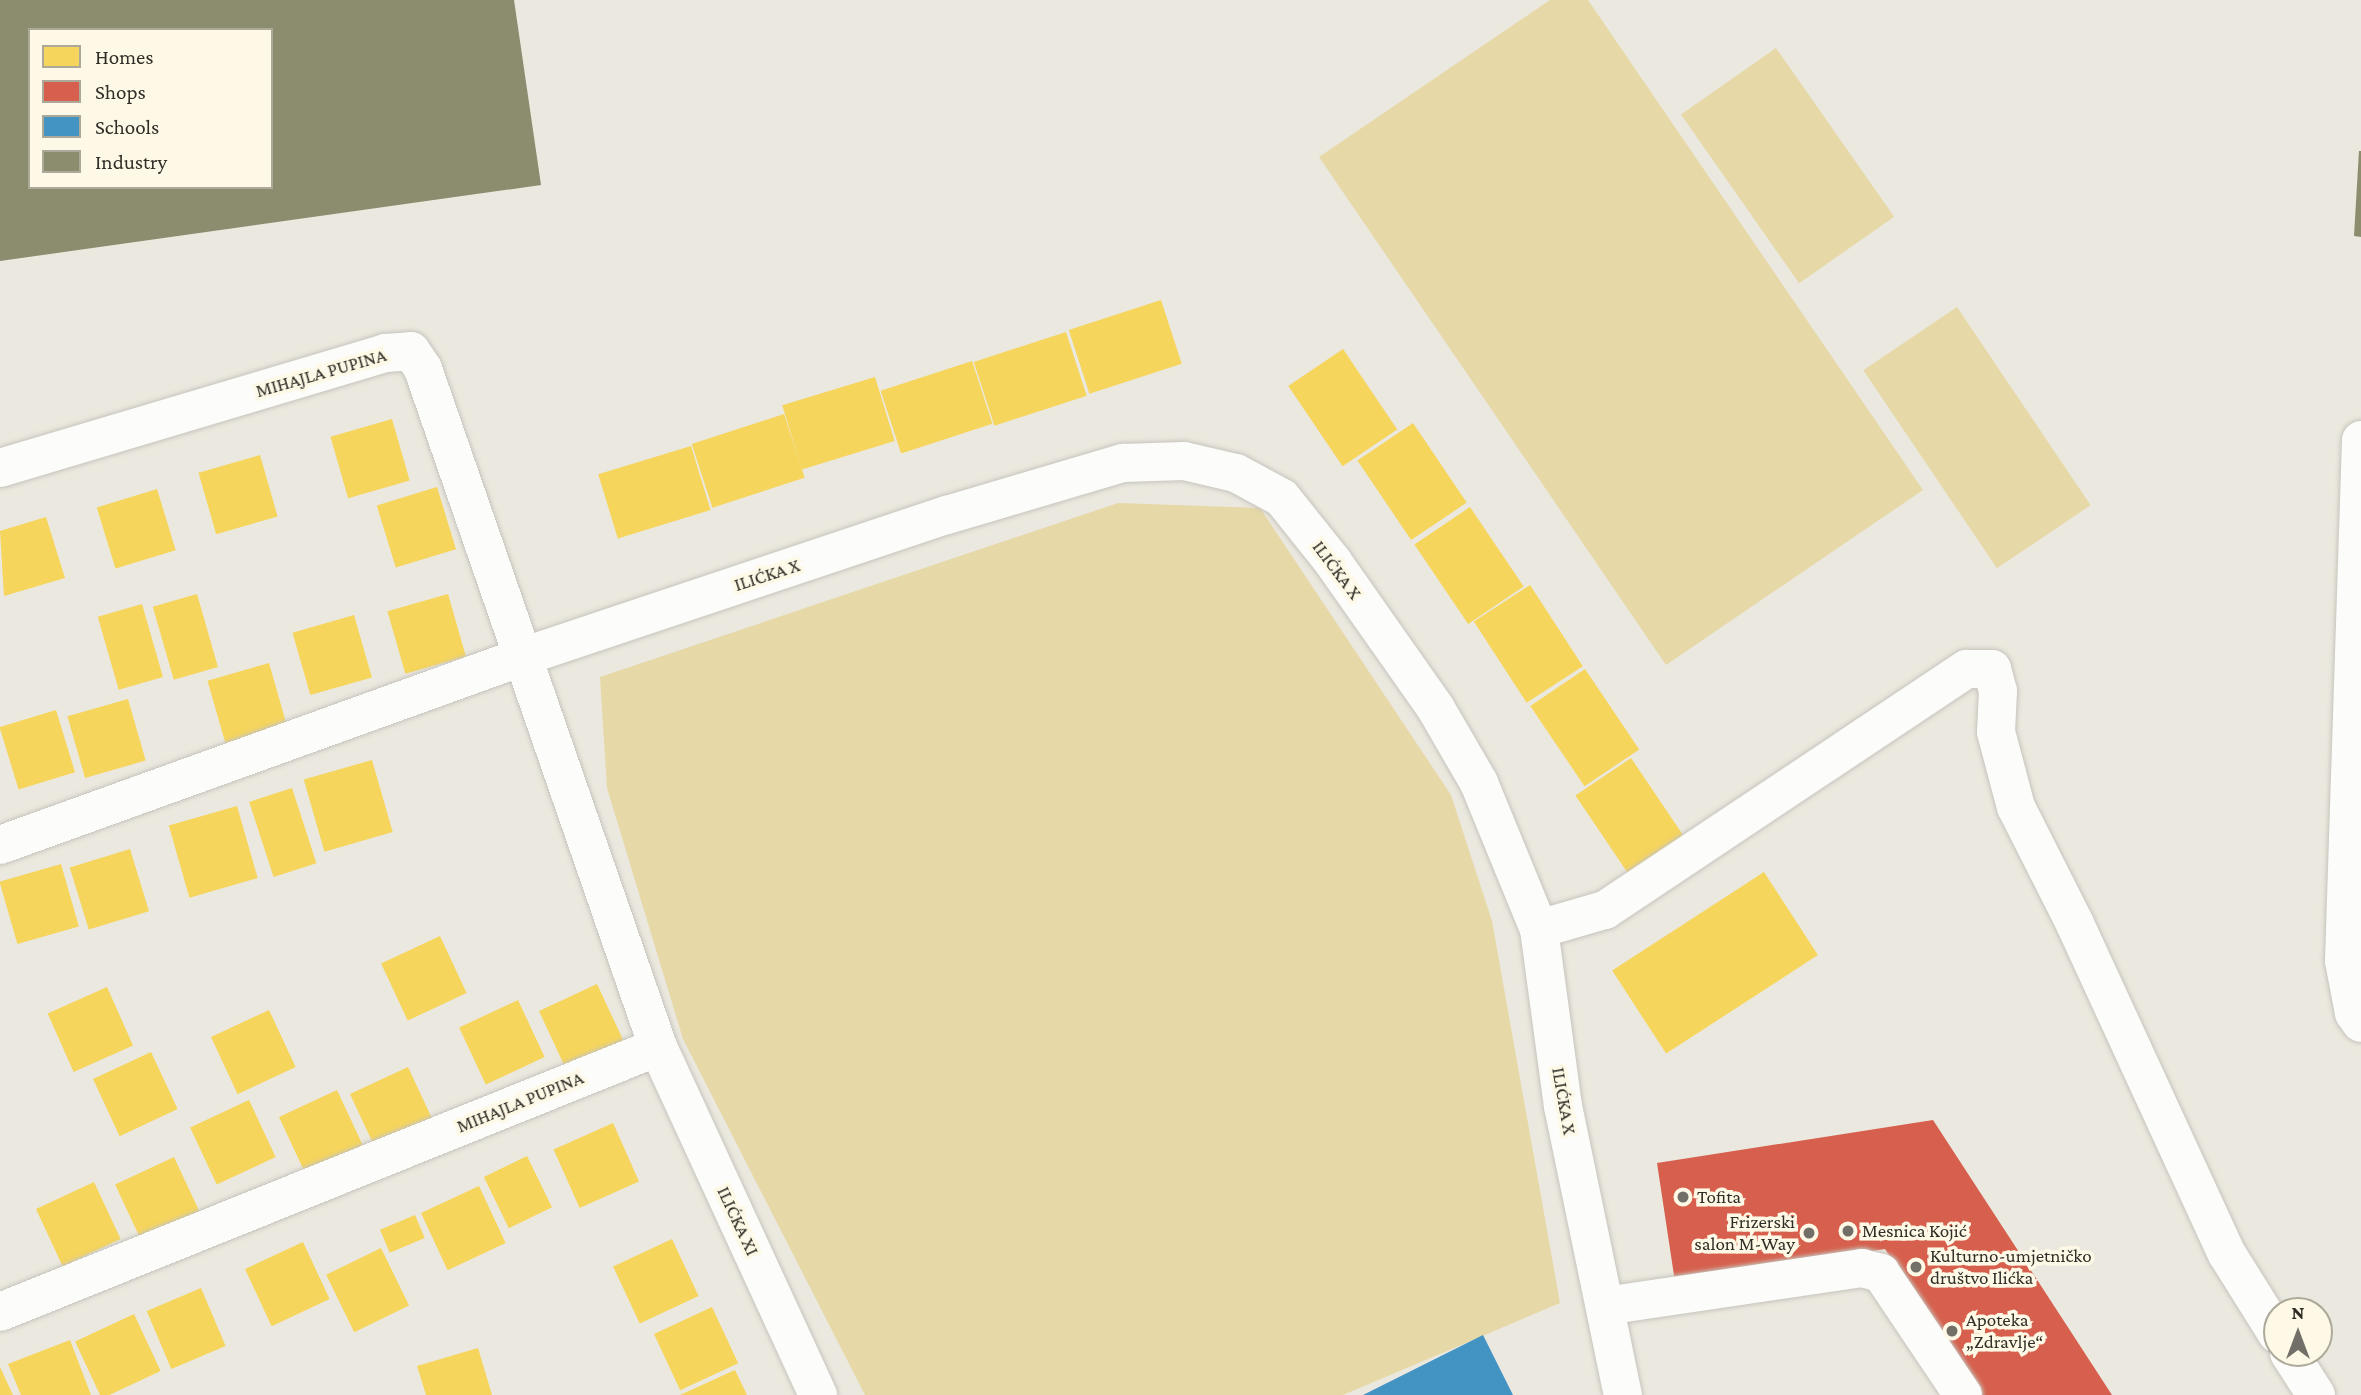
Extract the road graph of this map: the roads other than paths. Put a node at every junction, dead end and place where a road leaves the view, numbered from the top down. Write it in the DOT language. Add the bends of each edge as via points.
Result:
graph roads {
  1 [pos="2361,440"];
  2 [pos="0,468"];
  3 [pos="522,657"];
  4 [pos="0,845"];
  5 [pos="1539,929"];
  6 [pos="2361,1023"];
  7 [pos="657,1047"];
  8 [pos="1605,1306"];
  9 [pos="0,1312"];
  10 [pos="2263,1312"];
  11 [pos="2298,1367"];
  12 [pos="818,1395"];
  13 [pos="1623,1395"];
  14 [pos="1963,1395"];
  15 [pos="2316,1395"];
  1 -- 6 [label="street" via="2344,961 2354,1013"];
  2 -- 3 [label="street, MIHAJLA PUPINA" via="385,353 411,351 423,369"];
  3 -- 4 [label="street"];
  3 -- 5 [label="street, ILIĆKA X" via="947,515 1123,463 1184,461 1236,473 1282,498 1436,708 1479,783"];
  3 -- 7 [label="street, MIHAJLA PUPINA"];
  5 -- 8 [label="street, ILIĆKA X" via="1563,1106"];
  5 -- 10 [label="street" via="1605,910 1967,669 1992,669 1998,691 1996,732 2016,807 2076,924 2227,1254"];
  7 -- 9 [label="street, MIHAJLA PUPINA"];
  7 -- 12 [label="street, ILIĆKA XI"];
  8 -- 13 [label="street, ILIĆKA X"];
  8 -- 14 [label="street" via="1862,1268 1881,1273"];
  11 -- 15 [label="street"];
}
